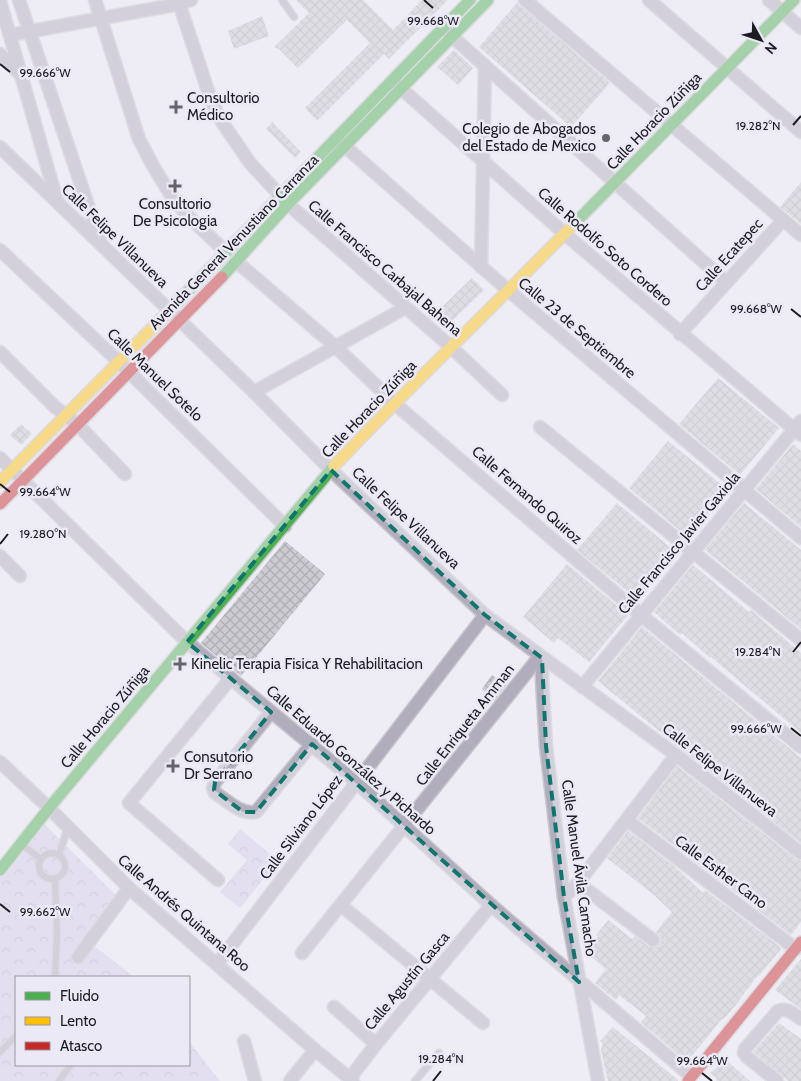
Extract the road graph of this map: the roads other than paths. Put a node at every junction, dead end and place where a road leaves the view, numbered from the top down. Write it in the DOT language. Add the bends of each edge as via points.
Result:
graph roads {
  1 [pos="19,0"];
  2 [pos="95,0"];
  3 [pos="282,0"];
  4 [pos="470,0"];
  5 [pos="488,0"];
  6 [pos="525,0"];
  7 [pos="649,0"];
  8 [pos="769,0"];
  9 [pos="794,0"];
  10 [pos="0,1"];
  11 [pos="183,1"];
  12 [pos="782,12"];
  13 [pos="294,17"];
  14 [pos="101,19"];
  15 [pos="442,28"];
  16 [pos="801,28"];
  17 [pos="29,32"];
  18 [pos="10,35"];
  19 [pos="452,37"];
  20 [pos="0,54"];
  21 [pos="485,66"];
  22 [pos="726,69"];
  23 [pos="20,74"];
  24 [pos="396,84"];
  25 [pos="670,125"];
  26 [pos="801,132"];
  27 [pos="335,138"];
  28 [pos="0,146"];
  29 [pos="346,147"];
  30 [pos="483,162"];
  31 [pos="615,182"];
  32 [pos="284,200"];
  33 [pos="58,203"];
  34 [pos="783,220"];
  35 [pos="564,234"];
  36 [pos="801,235"];
  37 [pos="102,246"];
  38 [pos="0,250"];
  39 [pos="226,252"];
  40 [pos="236,262"];
  41 [pos="481,267"];
  42 [pos="726,282"];
  43 [pos="509,292"];
  44 [pos="405,308"];
  45 [pos="169,311"];
  46 [pos="180,321"];
  47 [pos="680,334"];
  48 [pos="336,347"];
  49 [pos="451,347"];
  50 [pos="0,352"];
  51 [pos="119,362"];
  52 [pos="129,372"];
  53 [pos="254,392"];
  54 [pos="502,395"];
  55 [pos="394,403"];
  56 [pos="66,415"];
  57 [pos="78,425"];
  58 [pos="540,428"];
  59 [pos="799,429"];
  60 [pos="0,458"];
  61 [pos="12,470"];
  62 [pos="331,470"];
  63 [pos="125,474"];
  64 [pos="23,481"];
  65 [pos="0,482"];
  66 [pos="744,491"];
  67 [pos="0,504"];
  68 [pos="285,526"];
  69 [pos="801,538"];
  70 [pos="694,551"];
  71 [pos="0,556"];
  72 [pos="20,576"];
  73 [pos="485,615"];
  74 [pos="641,615"];
  75 [pos="801,640"];
  76 [pos="187,642"];
  77 [pos="541,657"];
  78 [pos="231,678"];
  79 [pos="582,687"];
  80 [pos="271,712"];
  81 [pos="312,744"];
  82 [pos="801,747"];
  83 [pos="676,755"];
  84 [pos="0,762"];
  85 [pos="356,782"];
  86 [pos="49,808"];
  87 [pos="627,820"];
  88 [pos="405,826"];
  89 [pos="68,827"];
  90 [pos="21,844"];
  91 [pos="801,853"];
  92 [pos="59,855"];
  93 [pos="41,859"];
  94 [pos="0,870"];
  95 [pos="55,878"];
  96 [pos="218,880"];
  97 [pos="578,883"];
  98 [pos="129,888"];
  99 [pos="564,898"];
  100 [pos="342,906"];
  101 [pos="491,906"];
  102 [pos="653,940"];
  103 [pos="798,945"];
  104 [pos="302,953"];
  105 [pos="78,957"];
  106 [pos="217,964"];
  107 [pos="55,976"];
  108 [pos="430,979"];
  109 [pos="579,982"];
  110 [pos="334,1007"];
  111 [pos="801,1019"];
  112 [pos="738,1020"];
  113 [pos="484,1023"];
  114 [pos="756,1034"];
  115 [pos="15,1037"];
  116 [pos="244,1041"];
  117 [pos="376,1044"];
  118 [pos="315,1050"];
  119 [pos="0,1052"];
  120 [pos="439,1053"];
  121 [pos="70,1066"];
  122 [pos="690,1079"];
  123 [pos="352,1080"];
  124 [pos="59,1081"];
  125 [pos="255,1081"];
  126 [pos="290,1081"];
  127 [pos="416,1081"];
  128 [pos="598,1081"];
  129 [pos="777,1081"];
  1 -- 17 [label="street"];
  2 -- 14 [label="street"];
  3 -- 13 [label="lane"];
  4 -- 15 [label="main road, Avenida General Venustiano Carranza"];
  5 -- 19 [label="main road, Avenida General Venustiano Carranza"];
  6 -- 25 [label="street"];
  7 -- 22 [label="street"];
  8 -- 12 [label="street"];
  9 -- 12 [label="main road, Calle Horacio Zúñiga"];
  10 -- 18 [label="street"];
  11 -- 14 [label="street"];
  11 -- 32 [label="street, Calle Francisco Carbajal Bahena" via="211,100 220,119 250,163"];
  12 -- 16 [label="street"];
  12 -- 22 [label="main road, Calle Horacio Zúñiga"];
  14 -- 17 [label="street"];
  14 -- 39 [label="street" via="139,139 152,164 185,213"];
  15 -- 19 [label="street"];
  15 -- 24 [label="main road, Avenida General Venustiano Carranza"];
  17 -- 18 [label="street"];
  17 -- 37 [label="street"];
  18 -- 23 [label="street"];
  19 -- 21 [label="street"];
  19 -- 24 [label="main road, Avenida General Venustiano Carranza"];
  20 -- 23 [label="street"];
  21 -- 30 [label="street"];
  21 -- 31 [label="street"];
  22 -- 25 [label="main road, Calle Horacio Zúñiga"];
  22 -- 26 [label="street"];
  23 -- 33 [label="street"];
  24 -- 27 [label="main road, Avenida General Venustiano Carranza"];
  24 -- 29 [label="main road, Avenida General Venustiano Carranza"];
  24 -- 30 [label="street, Calle Rodolfo Soto Cordero"];
  25 -- 31 [label="main road, Calle Horacio Zúñiga"];
  25 -- 34 [label="street"];
  27 -- 29 [label="street, Calle 23 de Septiembre"];
  27 -- 32 [label="main road, Avenida General Venustiano Carranza"];
  28 -- 33 [label="street, Calle Felipe Villanueva"];
  29 -- 32 [label="main road, Avenida General Venustiano Carranza"];
  29 -- 41 [label="street, Calle 23 de Septiembre"];
  30 -- 35 [label="street, Calle Rodolfo Soto Cordero"];
  30 -- 41 [label="street"];
  31 -- 35 [label="main road, Calle Horacio Zúñiga"];
  31 -- 42 [label="street"];
  32 -- 39 [label="main road, Avenida General Venustiano Carranza"];
  32 -- 40 [label="main road, Avenida General Venustiano Carranza"];
  32 -- 44 [label="street, Calle Francisco Carbajal Bahena"];
  33 -- 37 [label="street, Calle Felipe Villanueva"];
  34 -- 36 [label="street"];
  34 -- 42 [label="street, Calle Ecatepec"];
  35 -- 43 [label="main road, Calle Horacio Zúñiga"];
  35 -- 47 [label="street, Calle Rodolfo Soto Cordero"];
  37 -- 45 [label="street, Calle Felipe Villanueva"];
  38 -- 51 [label="street, Calle Manuel Sotelo"];
  39 -- 45 [label="main road, Avenida General Venustiano Carranza"];
  40 -- 46 [label="main road, Avenida General Venustiano Carranza"];
  40 -- 48 [label="street, Calle Fernando Quiroz"];
  41 -- 43 [label="street, Calle 23 de Septiembre"];
  42 -- 47 [label="street, Calle Ecatepec"];
  43 -- 49 [label="main road, Calle Horacio Zúñiga"];
  43 -- 66 [label="street, Calle 23 de Septiembre"];
  44 -- 48 [label="street"];
  44 -- 49 [label="street, Calle Francisco Carbajal Bahena"];
  45 -- 46 [label="street, Calle Felipe Villanueva"];
  45 -- 51 [label="main road, Avenida General Venustiano Carranza"];
  46 -- 52 [label="main road, Avenida General Venustiano Carranza"];
  46 -- 53 [label="street, Calle Felipe Villanueva"];
  47 -- 59 [label="street, Calle Rodolfo Soto Cordero"];
  48 -- 53 [label="street"];
  48 -- 55 [label="street, Calle Fernando Quiroz"];
  49 -- 54 [label="street, Calle Francisco Carbajal Bahena"];
  49 -- 55 [label="main road, Calle Horacio Zúñiga"];
  50 -- 56 [label="street"];
  51 -- 52 [label="street, Calle Manuel Sotelo"];
  51 -- 56 [label="main road, Avenida General Venustiano Carranza"];
  52 -- 57 [label="main road, Avenida General Venustiano Carranza"];
  52 -- 68 [label="street, Calle Manuel Sotelo"];
  53 -- 62 [label="street, Calle Felipe Villanueva"];
  55 -- 62 [label="main road, Calle Horacio Zúñiga"];
  55 -- 74 [label="street, Calle Fernando Quiroz"];
  56 -- 57 [label="street"];
  56 -- 61 [label="main road, Avenida General Venustiano Carranza"];
  57 -- 63 [label="street"];
  57 -- 64 [label="main road, Avenida General Venustiano Carranza"];
  58 -- 70 [label="street"];
  59 -- 66 [label="street, Calle Francisco Javier Gaxiola"];
  60 -- 61 [label="street, Calle Eduardo González y Pichardo"];
  61 -- 64 [label="street, Calle Eduardo González y Pichardo"];
  61 -- 65 [label="main road, Avenida General Venustiano Carranza"];
  62 -- 68 [label="main road, Calle Horacio Zúñiga"];
  62 -- 73 [label="street, Calle Felipe Villanueva"];
  64 -- 67 [label="main road, Avenida General Venustiano Carranza"];
  64 -- 76 [label="street, Calle Eduardo González y Pichardo"];
  66 -- 69 [label="street, Calle 23 de Septiembre"];
  66 -- 70 [label="street, Calle Francisco Javier Gaxiola"];
  68 -- 76 [label="main road, Calle Horacio Zúñiga"];
  70 -- 74 [label="street, Calle Francisco Javier Gaxiola"];
  70 -- 75 [label="street"];
  71 -- 72 [label="street"];
  73 -- 77 [label="street, Calle Felipe Villanueva"];
  73 -- 85 [label="street, Calle Silviano López"];
  74 -- 79 [label="street, Calle Francisco Javier Gaxiola"];
  74 -- 82 [label="street, Calle Fernando Quiroz"];
  76 -- 78 [label="street, Calle Eduardo González y Pichardo"];
  76 -- 86 [label="main road, Calle Horacio Zúñiga"];
  77 -- 79 [label="street, Calle Felipe Villanueva"];
  77 -- 88 [label="street, Calle Enriqueta Amman"];
  77 -- 99 [label="street, Calle Manuel Ávila Camacho" via="546,746"];
  78 -- 80 [label="street, Calle Eduardo González y Pichardo"];
  78 -- 96 [label="street" via="129,803"];
  79 -- 83 [label="street, Calle Felipe Villanueva"];
  80 -- 81 [label="street, Calle Eduardo González y Pichardo"];
  80 -- 81 [label="street" via="215,782 215,793 243,812 256,812"];
  81 -- 85 [label="street, Calle Eduardo González y Pichardo"];
  83 -- 87 [label="street"];
  83 -- 91 [label="street, Calle Felipe Villanueva"];
  84 -- 86 [label="street, Calle Andrés Quintana Roo"];
  85 -- 88 [label="street, Calle Eduardo González y Pichardo"];
  85 -- 106 [label="street, Calle Silviano López"];
  86 -- 89 [label="street, Calle Andrés Quintana Roo"];
  86 -- 90 [label="main road, Calle Horacio Zúñiga"];
  87 -- 97 [label="street"];
  87 -- 103 [label="street, Calle Esther Cano"];
  88 -- 100 [label="street, Calle Enriqueta Amman"];
  88 -- 101 [label="street, Calle Eduardo González y Pichardo"];
  89 -- 92 [label="lane"];
  89 -- 98 [label="street, Calle Andrés Quintana Roo"];
  90 -- 93 [label="lane"];
  90 -- 94 [label="main road, Calle Horacio Zúñiga"];
  92 -- 93 [label="lane" via="50,854"];
  92 -- 95 [label="lane" via="64,868"];
  93 -- 95 [label="lane" via="42,874"];
  95 -- 107 [label="lane"];
  97 -- 99 [label="street"];
  97 -- 102 [label="street"];
  98 -- 105 [label="street"];
  98 -- 106 [label="street, Calle Andrés Quintana Roo"];
  99 -- 109 [label="street, Calle Manuel Ávila Camacho"];
  100 -- 104 [label="street, Calle Enriqueta Amman"];
  100 -- 108 [label="street"];
  101 -- 108 [label="street, Calle Agustín Gasca"];
  101 -- 109 [label="street, Calle Eduardo González y Pichardo"];
  103 -- 112 [label="main road"];
  106 -- 118 [label="street, Calle Andrés Quintana Roo"];
  108 -- 113 [label="street"];
  108 -- 117 [label="street, Calle Agustín Gasca"];
  109 -- 122 [label="street, Calle Eduardo González y Pichardo"];
  109 -- 128 [label="street, Calle Manuel Ávila Camacho"];
  110 -- 117 [label="street"];
  111 -- 114 [label="street" via="782,1009"];
  112 -- 114 [label="street"];
  112 -- 122 [label="main road"];
  114 -- 129 [label="street" via="744,1053"];
  115 -- 119 [label="lane"];
  116 -- 125 [label="street"];
  117 -- 123 [label="street, Calle Agustín Gasca"];
  118 -- 123 [label="street, Calle Andrés Quintana Roo"];
  118 -- 126 [label="street"];
  120 -- 127 [label="lane"];
  121 -- 124 [label="lane"];
}
